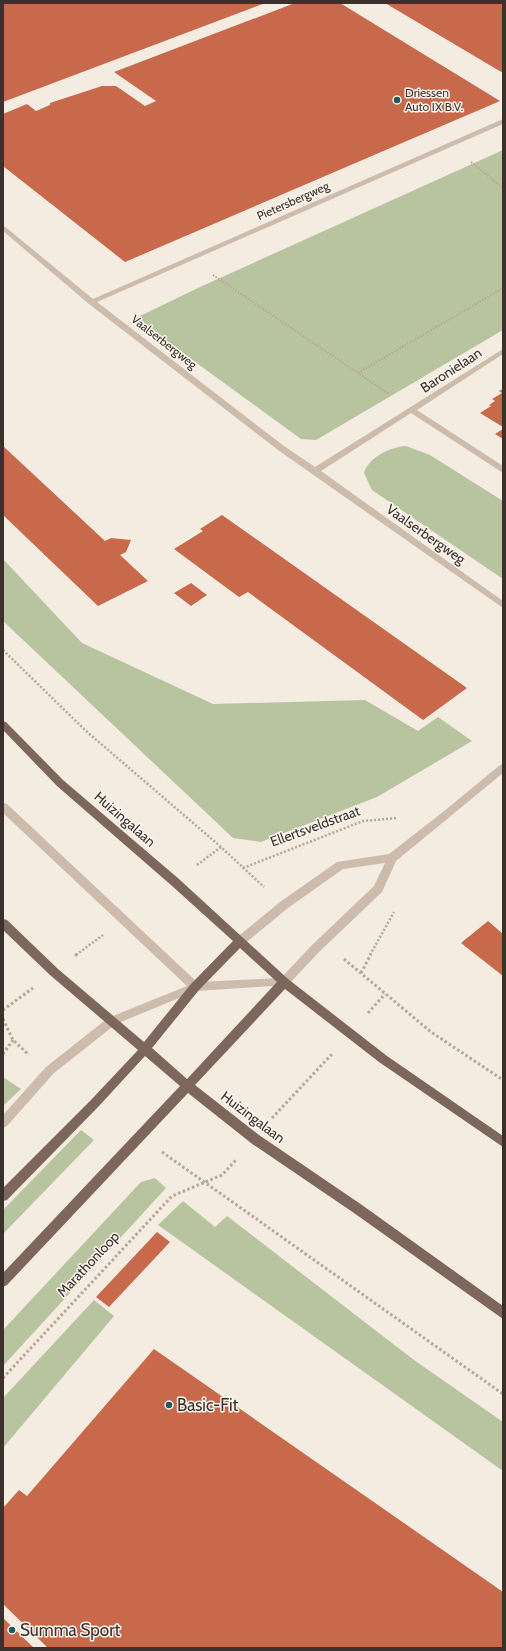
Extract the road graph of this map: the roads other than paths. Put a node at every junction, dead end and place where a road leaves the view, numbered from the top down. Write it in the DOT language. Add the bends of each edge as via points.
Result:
graph roads {
  1 [pos="503,121"];
  2 [pos="3,227"];
  3 [pos="92,302"];
  4 [pos="503,351"];
  5 [pos="412,410"];
  6 [pos="503,470"];
  7 [pos="315,471"];
  8 [pos="503,605"];
  9 [pos="3,724"];
  10 [pos="503,768"];
  11 [pos="3,807"];
  12 [pos="392,858"];
  13 [pos="3,923"];
  14 [pos="239,942"];
  15 [pos="284,982"];
  16 [pos="196,987"];
  17 [pos="112,1021"];
  18 [pos="144,1050"];
  19 [pos="187,1086"];
  20 [pos="3,1123"];
  21 [pos="503,1142"];
  22 [pos="3,1196"];
  23 [pos="3,1281"];
  24 [pos="503,1313"];
  1 -- 3 [label="street, Pietersbergweg"];
  2 -- 3 [label="street, Vaalserbergweg"];
  3 -- 7 [label="street, Vaalserbergweg" via="281,448"];
  4 -- 5 [label="street, Baronielaan"];
  5 -- 6 [label="street"];
  5 -- 7 [label="street"];
  7 -- 8 [label="street, Vaalserbergweg"];
  9 -- 14 [label="main road, Huizingalaan" via="60,783 175,882"];
  10 -- 12 [label="street"];
  11 -- 16 [label="street"];
  12 -- 14 [label="street" via="340,865 284,905"];
  12 -- 15 [label="street" via="378,890"];
  13 -- 17 [label="main road, Huizingalaan" via="54,972"];
  14 -- 15 [label="main road, Huizingalaan"];
  14 -- 16 [label="main road"];
  15 -- 16 [label="street"];
  15 -- 19 [label="main road"];
  15 -- 21 [label="main road, Huizingalaan" via="350,1034"];
  16 -- 17 [label="street"];
  16 -- 18 [label="main road"];
  17 -- 18 [label="main road, Huizingalaan"];
  17 -- 20 [label="street" via="50,1070"];
  18 -- 19 [label="main road, Huizingalaan"];
  18 -- 22 [label="main road"];
  19 -- 23 [label="main road"];
  19 -- 24 [label="main road, Huizingalaan" via="255,1138"];
}
